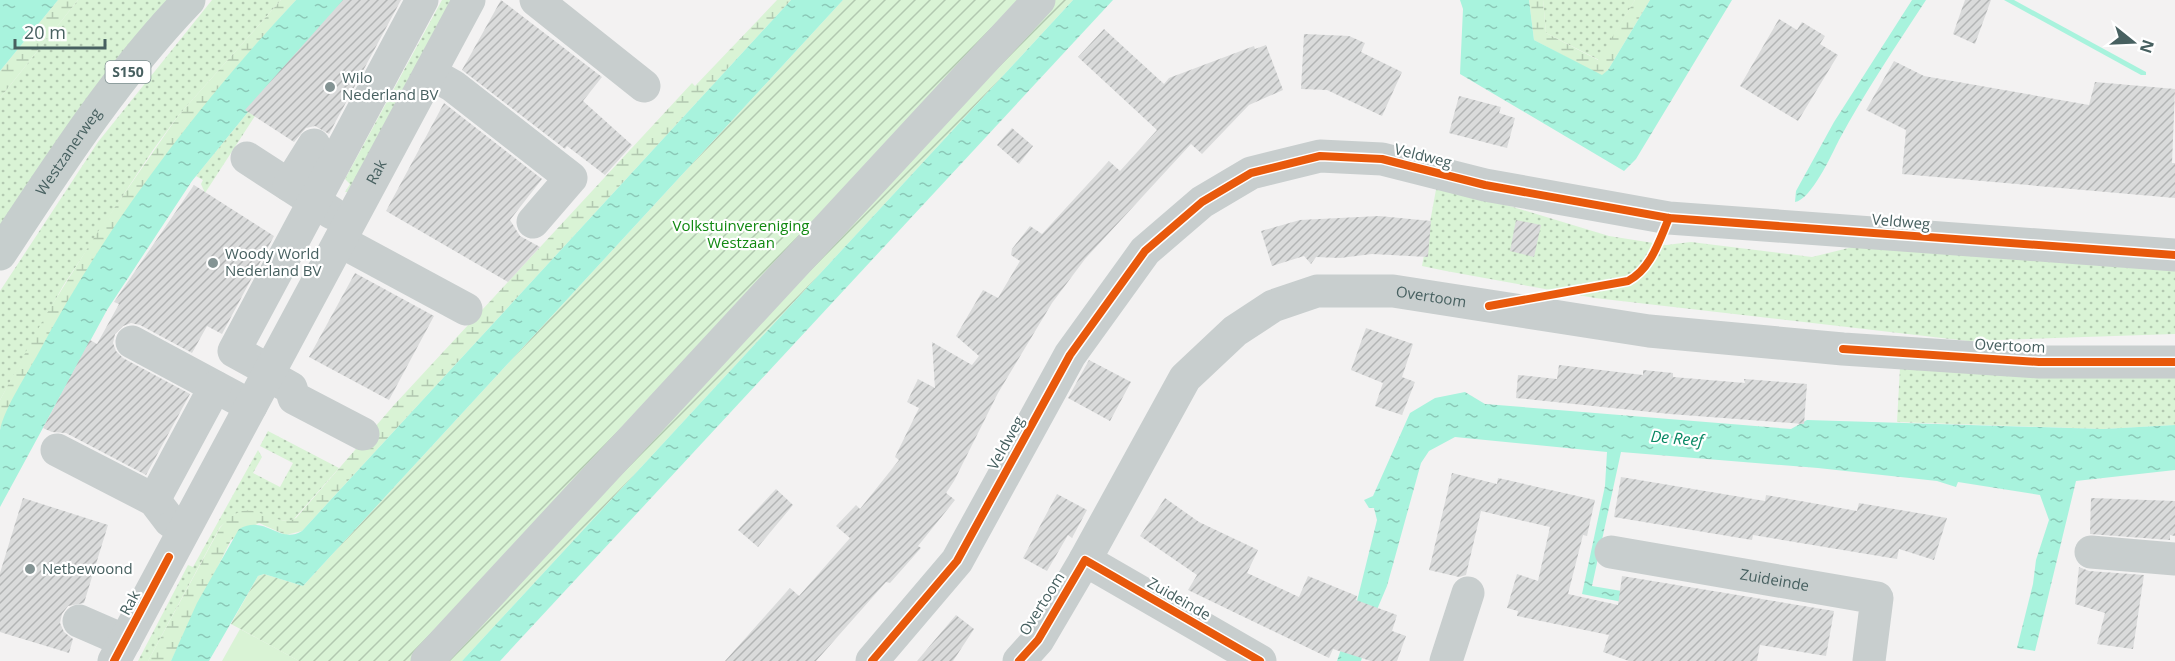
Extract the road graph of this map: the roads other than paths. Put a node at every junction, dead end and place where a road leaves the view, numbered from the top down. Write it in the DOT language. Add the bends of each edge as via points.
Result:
graph roads {
  1 [pos="189,0"];
  2 [pos="422,0"];
  3 [pos="469,0"];
  4 [pos="536,0"];
  5 [pos="1039,0"];
  6 [pos="430,73"];
  7 [pos="644,86"];
  8 [pos="314,145"];
  9 [pos="247,159"];
  10 [pos="302,193"];
  11 [pos="533,222"];
  12 [pos="344,232"];
  13 [pos="0,254"];
  14 [pos="2175,255"];
  15 [pos="466,309"];
  16 [pos="132,342"];
  17 [pos="2175,362"];
  18 [pos="269,373"];
  19 [pos="215,387"];
  20 [pos="251,406"];
  21 [pos="363,434"];
  22 [pos="57,450"];
  23 [pos="154,500"];
  24 [pos="184,529"];
  25 [pos="1611,552"];
  26 [pos="2091,552"];
  27 [pos="2175,559"];
  28 [pos="1085,560"];
  29 [pos="1468,593"];
  30 [pos="79,621"];
  31 [pos="119,651"];
  32 [pos="427,661"];
  33 [pos="872,661"];
  34 [pos="1019,661"];
  35 [pos="1260,661"];
  36 [pos="1446,661"];
  37 [pos="1869,661"];
  1 -- 13 [label="main road, Westzanerweg / S150" via="158,33 71,147"];
  2 -- 10 [label="street"];
  3 -- 6 [label="street, Rak"];
  4 -- 7 [label="street"];
  5 -- 32 [label="street"];
  6 -- 11 [label="street" via="453,86 572,178"];
  6 -- 12 [label="street, Rak"];
  8 -- 10 [label="street"];
  9 -- 10 [label="street"];
  10 -- 12 [label="street"];
  10 -- 18 [label="street" via="234,351"];
  12 -- 15 [label="street"];
  12 -- 18 [label="street, Rak"];
  14 -- 33 [label="street, Veldweg" via="1669,218 1485,185 1382,159 1320,156 1251,173 1202,202 1145,251 1070,354 957,561"];
  16 -- 19 [label="street" via="162,368"];
  17 -- 28 [label="street, Overtoom" via="2039,362 1843,349 1649,331 1393,291 1317,291 1273,306 1244,324 1185,378"];
  18 -- 20 [label="street, Rak"];
  18 -- 21 [label="street" via="291,388 294,398"];
  19 -- 20 [label="street"];
  19 -- 23 [label="street"];
  20 -- 24 [label="street, Rak"];
  22 -- 23 [label="street"];
  23 -- 24 [label="street" via="170,521"];
  24 -- 31 [label="street, Rak"];
  25 -- 37 [label="street, Zuideinde" via="1877,598"];
  26 -- 27 [label="street"];
  28 -- 34 [label="street, Overtoom" via="1038,640"];
  28 -- 35 [label="street, Zuideinde"];
  29 -- 36 [label="street"];
  30 -- 31 [label="street"];
}
